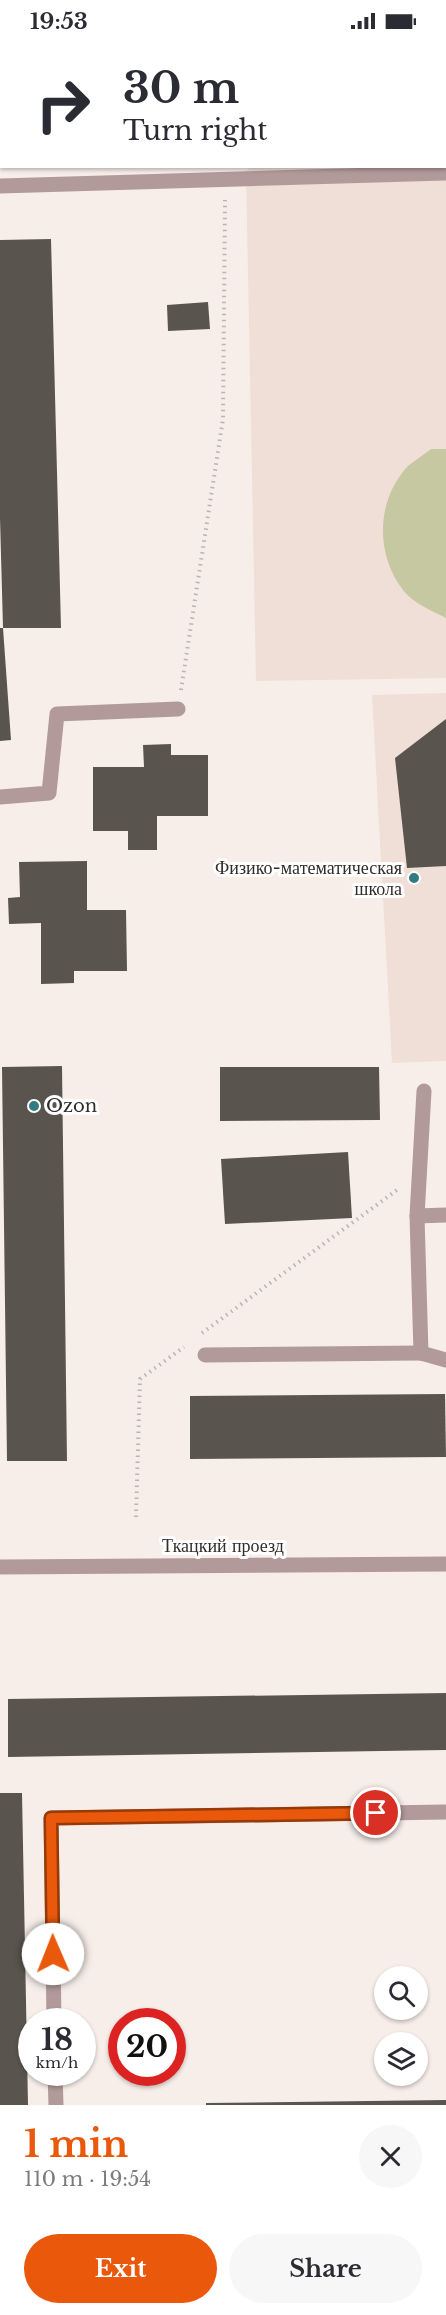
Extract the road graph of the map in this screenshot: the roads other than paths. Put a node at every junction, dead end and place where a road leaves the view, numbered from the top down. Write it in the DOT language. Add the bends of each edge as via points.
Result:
graph roads {
  1 [pos="446,173"];
  2 [pos="0,186"];
  3 [pos="178,710"];
  4 [pos="0,797"];
  5 [pos="424,1091"];
  6 [pos="446,1215"];
  7 [pos="417,1216"];
  8 [pos="421,1353"];
  9 [pos="205,1355"];
  10 [pos="446,1360"];
  11 [pos="446,1564"];
  12 [pos="0,1567"];
  13 [pos="446,1812"];
  14 [pos="54,2008"];
  15 [pos="55,2086"];
  16 [pos="56,2105"];
  1 -- 2 [label="street"];
  3 -- 4 [label="street" via="57,714 49,793"];
  5 -- 7 [label="street"];
  6 -- 7 [label="street"];
  7 -- 8 [label="street"];
  8 -- 9 [label="street"];
  8 -- 10 [label="street"];
  11 -- 12 [label="street, Ткацкий проезд"];
  13 -- 14 [label="street" via="51,1818"];
  15 -- 16 [label="street"];
}
